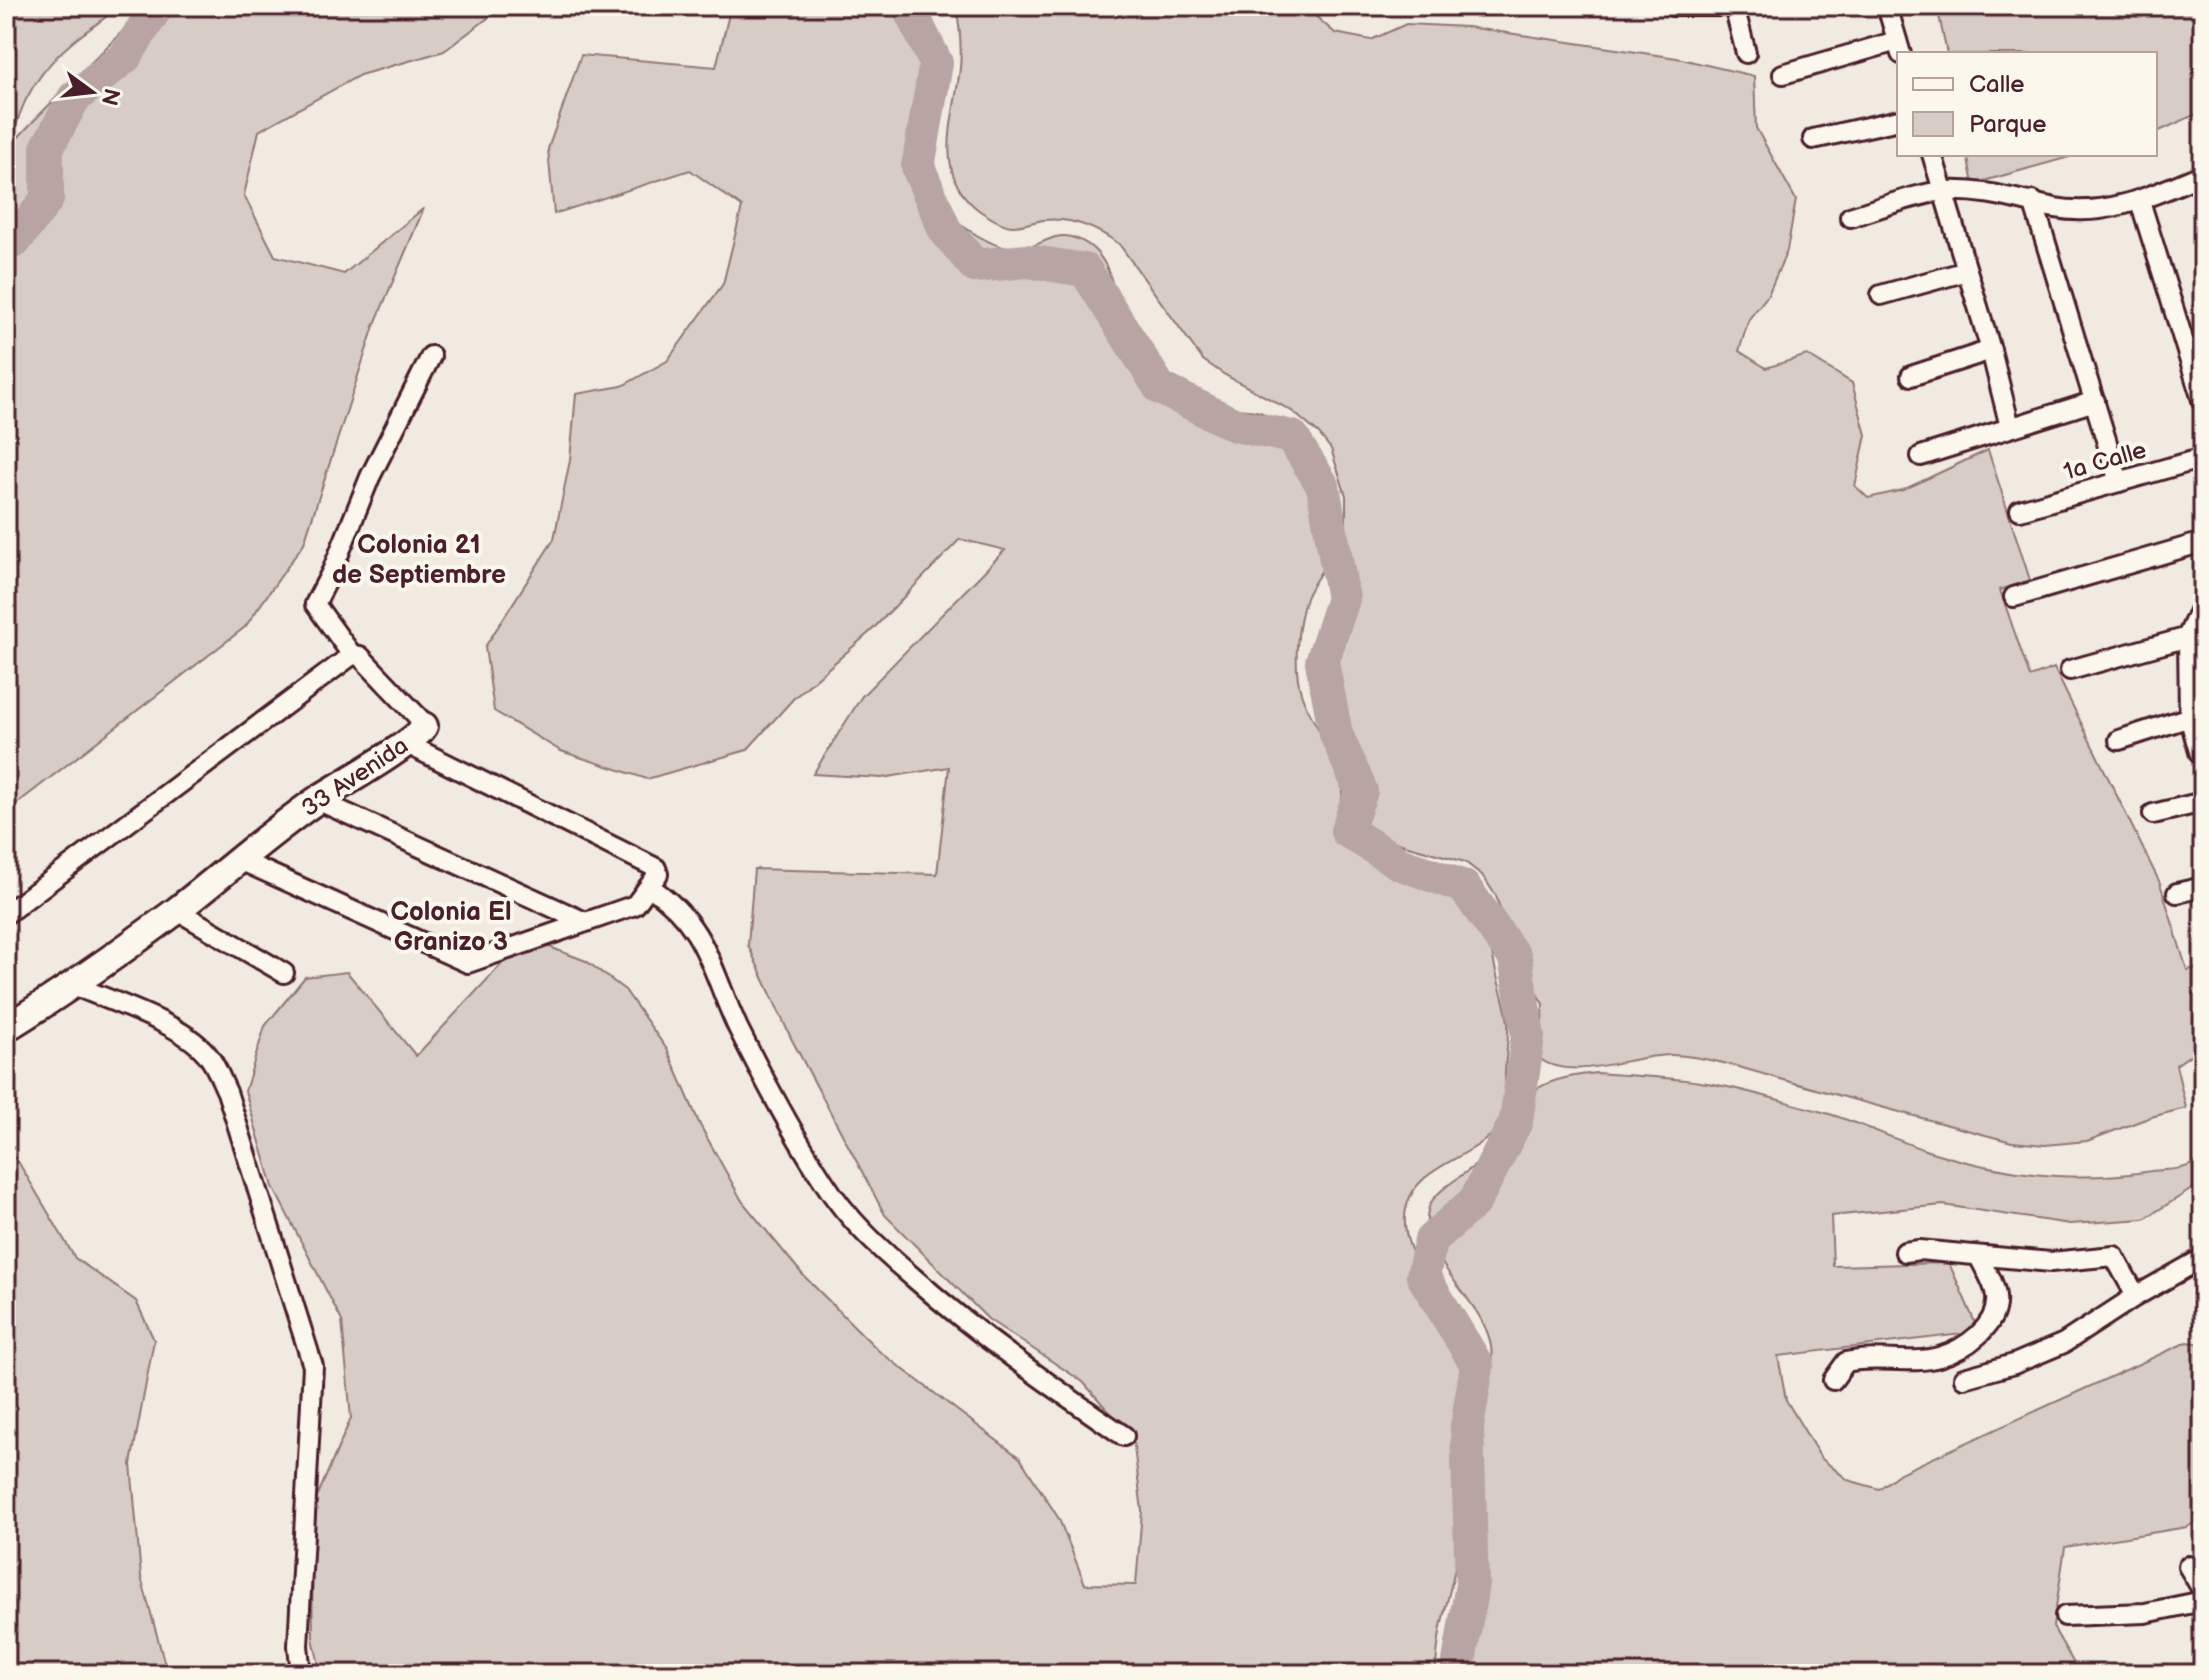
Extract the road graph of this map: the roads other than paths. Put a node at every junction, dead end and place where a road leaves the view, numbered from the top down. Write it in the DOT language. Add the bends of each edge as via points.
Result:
graph roads {
  1 [pos="1673,6"];
  2 [pos="1721,6"];
  3 [pos="1734,6"];
  4 [pos="1887,6"];
  5 [pos="1899,47"];
  6 [pos="1746,53"];
  7 [pos="1783,74"];
  8 [pos="1897,120"];
  9 [pos="1813,139"];
  10 [pos="1933,156"];
  11 [pos="2203,174"];
  12 [pos="1942,191"];
  13 [pos="2033,201"];
  14 [pos="2140,201"];
  15 [pos="1850,217"];
  16 [pos="1967,271"];
  17 [pos="1881,295"];
  18 [pos="1991,350"];
  19 [pos="431,356"];
  20 [pos="1911,376"];
  21 [pos="2095,401"];
  22 [pos="2203,403"];
  23 [pos="2010,427"];
  24 [pos="1921,456"];
  25 [pos="2203,458"];
  26 [pos="2119,482"];
  27 [pos="2020,510"];
  28 [pos="2203,542"];
  29 [pos="2014,597"];
  30 [pos="2198,624"];
  31 [pos="352,655"];
  32 [pos="2070,670"];
  33 [pos="2193,716"];
  34 [pos="414,734"];
  35 [pos="2119,740"];
  36 [pos="2203,751"];
  37 [pos="317,800"];
  38 [pos="2203,802"];
  39 [pos="2153,814"];
  40 [pos="240,860"];
  41 [pos="650,887"];
  42 [pos="2203,887"];
  43 [pos="2177,893"];
  44 [pos="176,910"];
  45 [pos="6,914"];
  46 [pos="585,922"];
  47 [pos="284,973"];
  48 [pos="73,985"];
  49 [pos="6,1028"];
  50 [pos="1905,1252"];
  51 [pos="1979,1257"];
  52 [pos="2203,1258"];
  53 [pos="2136,1296"];
  54 [pos="1964,1378"];
  55 [pos="1833,1380"];
  56 [pos="1124,1436"];
  57 [pos="2188,1566"];
  58 [pos="2203,1591"];
  59 [pos="2203,1601"];
  60 [pos="2065,1616"];
  61 [pos="301,1674"];
  1 -- 2 [label="street"];
  3 -- 6 [label="street"];
  4 -- 5 [label="street"];
  5 -- 7 [label="street"];
  8 -- 9 [label="street"];
  10 -- 12 [label="street"];
  11 -- 14 [label="street"];
  12 -- 13 [label="street" via="1991,192"];
  12 -- 15 [label="street"];
  12 -- 16 [label="street"];
  13 -- 14 [label="street" via="2094,210"];
  13 -- 21 [label="street"];
  14 -- 22 [label="street"];
  16 -- 17 [label="street"];
  16 -- 18 [label="street"];
  18 -- 20 [label="street"];
  18 -- 23 [label="street"];
  19 -- 31 [label="street, 33 Avenida" via="315,604"];
  21 -- 23 [label="street"];
  21 -- 26 [label="street"];
  23 -- 24 [label="street"];
  25 -- 26 [label="street, 1a Calle"];
  26 -- 27 [label="street, 1a Calle"];
  28 -- 29 [label="street"];
  30 -- 32 [label="street"];
  30 -- 33 [label="street"];
  31 -- 34 [label="street, 33 Avenida" via="360,656 420,719"];
  31 -- 45 [label="street"];
  33 -- 35 [label="street"];
  33 -- 36 [label="street"];
  34 -- 37 [label="street, 33 Avenida"];
  34 -- 41 [label="street" via="656,868"];
  37 -- 40 [label="street, 33 Avenida"];
  37 -- 46 [label="street"];
  38 -- 39 [label="street"];
  40 -- 44 [label="street, 33 Avenida"];
  40 -- 46 [label="street" via="468,963"];
  41 -- 46 [label="street" via="635,905"];
  41 -- 56 [label="street" via="679,909 705,945 738,1026 786,1119 825,1184 868,1238 1006,1355"];
  42 -- 43 [label="street"];
  44 -- 47 [label="street"];
  44 -- 48 [label="street, 33 Avenida"];
  48 -- 49 [label="street, 33 Avenida"];
  48 -- 61 [label="street" via="193,1040 209,1056 227,1092 313,1366 298,1646"];
  50 -- 51 [label="street"];
  51 -- 53 [label="street" via="2051,1262 2114,1256"];
  51 -- 55 [label="street" via="1993,1285 1995,1308 1971,1341 1939,1357 1846,1362"];
  52 -- 53 [label="street"];
  53 -- 54 [label="street" via="2064,1343"];
  57 -- 58 [label="street"];
  59 -- 60 [label="street" via="2145,1613"];
}
